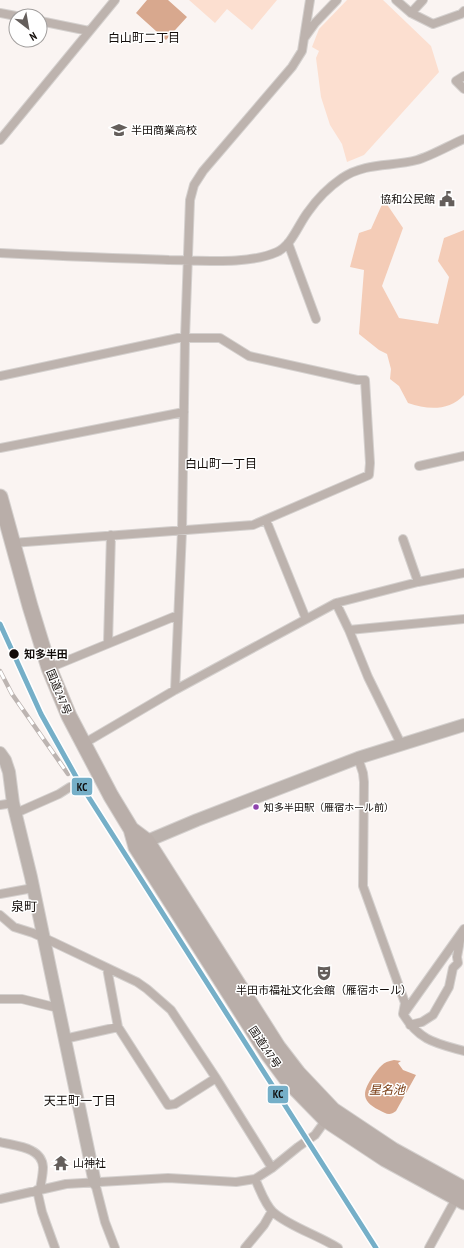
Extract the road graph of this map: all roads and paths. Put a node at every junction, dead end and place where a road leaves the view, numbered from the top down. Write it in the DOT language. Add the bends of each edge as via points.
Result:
graph roads {
  1 [pos="115,0"];
  2 [pos="310,0"];
  3 [pos="337,0"];
  4 [pos="396,0"];
  5 [pos="423,0"];
  6 [pos="464,11"];
  7 [pos="411,13"];
  8 [pos="48,23"];
  9 [pos="89,31"];
  10 [pos="304,38"];
  11 [pos="464,76"];
  12 [pos="464,89"];
  13 [pos="464,139"];
  14 [pos="0,140"];
  15 [pos="288,244"];
  16 [pos="0,253"];
  17 [pos="187,260"];
  18 [pos="316,319"];
  19 [pos="185,338"];
  20 [pos="0,376"];
  21 [pos="184,412"];
  22 [pos="0,448"];
  23 [pos="464,456"];
  24 [pos="419,466"];
  25 [pos="0,497"];
  26 [pos="266,520"];
  27 [pos="182,531"];
  28 [pos="111,536"];
  29 [pos="403,539"];
  30 [pos="12,543"];
  31 [pos="464,574"];
  32 [pos="418,582"];
  33 [pos="336,603"];
  34 [pos="178,615"];
  35 [pos="464,618"];
  36 [pos="306,619"];
  37 [pos="349,630"];
  38 [pos="108,643"];
  39 [pos="49,668"];
  40 [pos="175,690"];
  41 [pos="464,724"];
  42 [pos="83,744"];
  43 [pos="401,744"];
  44 [pos="0,753"];
  45 [pos="358,758"];
  46 [pos="70,787"];
  47 [pos="0,805"];
  48 [pos="15,808"];
  49 [pos="142,844"];
  50 [pos="33,888"];
  51 [pos="0,894"];
  52 [pos="0,915"];
  53 [pos="462,932"];
  54 [pos="43,938"];
  55 [pos="461,964"];
  56 [pos="107,968"];
  57 [pos="0,999"];
  58 [pos="58,1008"];
  59 [pos="403,1014"];
  60 [pos="410,1025"];
  61 [pos="118,1027"];
  62 [pos="64,1039"];
  63 [pos="464,1051"];
  64 [pos="216,1078"];
  65 [pos="329,1115"];
  66 [pos="0,1142"];
  67 [pos="272,1168"];
  68 [pos="254,1179"];
  69 [pos="95,1183"];
  70 [pos="39,1190"];
  71 [pos="462,1192"];
  72 [pos="0,1199"];
  73 [pos="272,1211"];
  74 [pos="55,1248"];
  75 [pos="115,1248"];
  76 [pos="245,1248"];
  77 [pos="338,1248"];
  78 [pos="430,1248"];
  1 -- 9 [label="street"];
  2 -- 10 [label="street"];
  3 -- 10 [label="street"];
  4 -- 7 [label="street"];
  5 -- 7 [label="street"];
  6 -- 7 [label="street" via="433,24"];
  8 -- 9 [label="street"];
  9 -- 14 [label="street"];
  10 -- 17 [label="street" via="302,51 292,67 203,171 194,185 190,200"];
  11 -- 12 [label="street" via="456,81"];
  13 -- 15 [label="street" via="418,160 354,170 324,193 308,212"];
  15 -- 17 [label="street" via="266,256 220,261"];
  15 -- 18 [label="street"];
  16 -- 17 [label="street" via="79,258"];
  17 -- 19 [label="street"];
  19 -- 20 [label="street"];
  19 -- 21 [label="street"];
  19 -- 26 [label="street" via="220,338 249,356 365,380 370,463 368,476"];
  21 -- 22 [label="street"];
  21 -- 27 [label="street"];
  23 -- 24 [label="street"];
  25 -- 30 [label="highway, 国道247号"];
  26 -- 27 [label="street" via="253,525"];
  26 -- 36 [label="street"];
  27 -- 28 [label="street"];
  27 -- 34 [label="street"];
  28 -- 30 [label="street"];
  28 -- 38 [label="street"];
  29 -- 32 [label="street"];
  30 -- 39 [label="highway, 国道247号"];
  31 -- 32 [label="street"];
  32 -- 33 [label="street"];
  33 -- 36 [label="street"];
  33 -- 37 [label="street"];
  34 -- 38 [label="street"];
  34 -- 40 [label="street"];
  35 -- 37 [label="street"];
  36 -- 40 [label="street"];
  37 -- 43 [label="street" via="368,677"];
  38 -- 39 [label="street"];
  39 -- 42 [label="highway, 国道247号"];
  40 -- 42 [label="street"];
  41 -- 43 [label="street"];
  42 -- 49 [label="highway, 国道247号" via="111,796"];
  43 -- 45 [label="street"];
  44 -- 48 [label="street" via="9,772"];
  45 -- 49 [label="street"];
  45 -- 59 [label="street" via="364,773 363,886 405,1003"];
  46 -- 48 [label="street" via="59,794"];
  47 -- 48 [label="street"];
  48 -- 50 [label="street"];
  49 -- 65 [label="highway, 国道247号" via="268,1054 288,1081"];
  50 -- 51 [label="street"];
  50 -- 54 [label="street"];
  52 -- 54 [label="street" via="14,927"];
  53 -- 55 [label="street" via="456,957"];
  53 -- 59 [label="street"];
  54 -- 56 [label="street"];
  54 -- 58 [label="street"];
  55 -- 60 [label="street" via="453,968 449,987 433,1015 422,1022"];
  56 -- 61 [label="street"];
  56 -- 64 [label="street" via="142,986 171,1010"];
  57 -- 58 [label="street" via="22,999"];
  58 -- 62 [label="street"];
  59 -- 60 [label="street"];
  60 -- 63 [label="street" via="420,1036"];
  61 -- 62 [label="street"];
  61 -- 64 [label="street" via="168,1104 175,1104"];
  62 -- 69 [label="street"];
  64 -- 67 [label="street"];
  65 -- 67 [label="street" via="315,1135"];
  65 -- 71 [label="highway, 国道247号" via="385,1159"];
  66 -- 70 [label="street" via="34,1151 42,1161 43,1167"];
  67 -- 68 [label="street"];
  68 -- 69 [label="street" via="236,1182 168,1178"];
  68 -- 73 [label="street"];
  69 -- 70 [label="street" via="66,1184"];
  69 -- 75 [label="street"];
  70 -- 72 [label="street"];
  70 -- 74 [label="street" via="42,1212"];
  71 -- 78 [label="street"];
  73 -- 76 [label="street"];
  73 -- 77 [label="street"];
}
